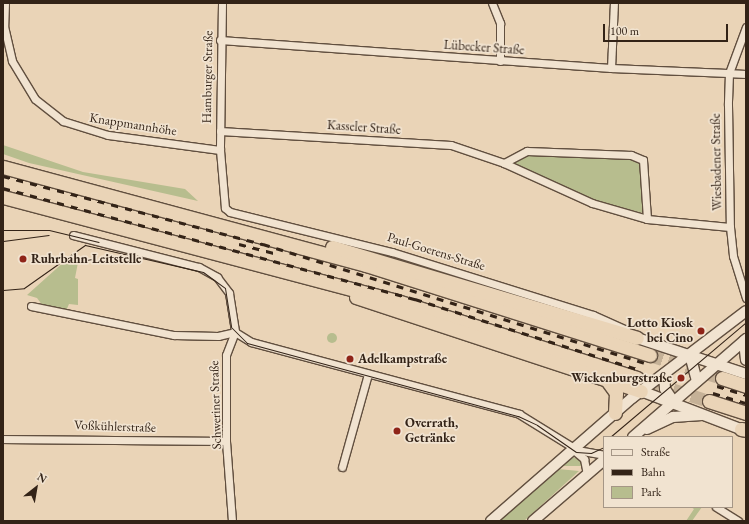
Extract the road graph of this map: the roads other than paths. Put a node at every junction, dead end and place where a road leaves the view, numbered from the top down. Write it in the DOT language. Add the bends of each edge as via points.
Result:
graph roads {
  1 [pos="5,3"];
  2 [pos="222,3"];
  3 [pos="492,3"];
  4 [pos="614,3"];
  5 [pos="746,27"];
  6 [pos="220,40"];
  7 [pos="500,61"];
  8 [pos="611,68"];
  9 [pos="729,73"];
  10 [pos="746,74"];
  11 [pos="220,131"];
  12 [pos="220,150"];
  13 [pos="504,163"];
  14 [pos="3,168"];
  15 [pos="3,197"];
  16 [pos="648,219"];
  17 [pos="730,227"];
  18 [pos="73,235"];
  19 [pos="268,237"];
  20 [pos="318,280"];
  21 [pos="746,298"];
  22 [pos="31,306"];
  23 [pos="746,311"];
  24 [pos="235,332"];
  25 [pos="637,338"];
  26 [pos="745,340"];
  27 [pos="650,355"];
  28 [pos="690,355"];
  29 [pos="746,360"];
  30 [pos="717,365"];
  31 [pos="368,374"];
  32 [pos="664,374"];
  33 [pos="746,374"];
  34 [pos="637,378"];
  35 [pos="722,378"];
  36 [pos="606,379"];
  37 [pos="697,381"];
  38 [pos="746,386"];
  39 [pos="641,391"];
  40 [pos="672,401"];
  41 [pos="709,401"];
  42 [pos="615,413"];
  43 [pos="746,413"];
  44 [pos="704,414"];
  45 [pos="744,430"];
  46 [pos="636,435"];
  47 [pos="3,439"];
  48 [pos="226,441"];
  49 [pos="573,448"];
  50 [pos="603,455"];
  51 [pos="603,461"];
  52 [pos="342,467"];
  53 [pos="587,475"];
  54 [pos="718,508"];
  55 [pos="232,521"];
  56 [pos="491,521"];
  57 [pos="532,521"];
  58 [pos="738,521"];
  1 -- 12 [label="street, Knappmannhöhe" via="4,26 12,61 26,88 52,114 91,132"];
  2 -- 6 [label="street, Hamburger Straße"];
  3 -- 7 [label="street" via="500,23"];
  4 -- 8 [label="street"];
  5 -- 9 [label="street, Wiesbadener Straße"];
  6 -- 7 [label="street, Lübecker Straße"];
  6 -- 11 [label="street, Hamburger Straße"];
  7 -- 8 [label="street, Lübecker Straße"];
  8 -- 9 [label="street, Lübecker Straße"];
  9 -- 10 [label="street, Lübecker Straße"];
  9 -- 17 [label="street, Wiesbadener Straße"];
  11 -- 12 [label="street, Hamburger Straße"];
  11 -- 13 [label="street, Kasseler Straße" via="451,145"];
  12 -- 25 [label="street, Paul-Goerens-Straße" via="226,208 230,212 392,252 593,315"];
  13 -- 16 [label="street, Kasseler Straße" via="592,203"];
  13 -- 16 [label="street" via="527,151 631,155 642,160"];
  14 -- 19 [label="highway"];
  15 -- 20 [label="highway"];
  16 -- 17 [label="street, Kasseler Straße"];
  17 -- 21 [label="street, Wiesbadener Straße" via="733,256"];
  18 -- 24 [label="street, Schweriner Straße" via="199,267 212,273 229,292"];
  19 -- 25 [label="highway" via="370,256"];
  19 -- 27 [label="highway"];
  20 -- 34 [label="highway"];
  20 -- 36 [label="highway" via="366,302"];
  22 -- 24 [label="street" via="174,335 218,336"];
  23 -- 28 [label="main road"];
  24 -- 31 [label="street" via="251,342"];
  24 -- 48 [label="street, Schweriner Straße" via="226,355"];
  25 -- 28 [label="main road, Paul-Goerens-Straße"];
  26 -- 29 [label="main road"];
  26 -- 30 [label="main road"];
  28 -- 30 [label="main road, Paul-Goerens-Straße"];
  28 -- 32 [label="main road"];
  28 -- 37 [label="main road"];
  30 -- 33 [label="main road, Paul-Goerens-Straße"];
  30 -- 37 [label="main road"];
  31 -- 49 [label="street" via="519,414 538,423"];
  31 -- 52 [label="street"];
  32 -- 39 [label="main road"];
  32 -- 40 [label="main road" via="665,389"];
  35 -- 38 [label="highway"];
  36 -- 39 [label="highway"];
  36 -- 42 [label="highway" via="616,393"];
  37 -- 40 [label="main road"];
  39 -- 40 [label="main road"];
  39 -- 42 [label="main road"];
  40 -- 44 [label="main road"];
  40 -- 46 [label="main road"];
  41 -- 43 [label="highway"];
  42 -- 49 [label="main road"];
  44 -- 45 [label="main road"];
  44 -- 46 [label="main road" via="673,417"];
  47 -- 48 [label="street, Voßkühlerstraße"];
  48 -- 55 [label="street, Schweriner Straße"];
  49 -- 50 [label="street"];
  49 -- 53 [label="street" via="584,459"];
  49 -- 56 [label="main road"];
  51 -- 53 [label="main road"];
  53 -- 57 [label="main road"];
  54 -- 58 [label="street"];
}
